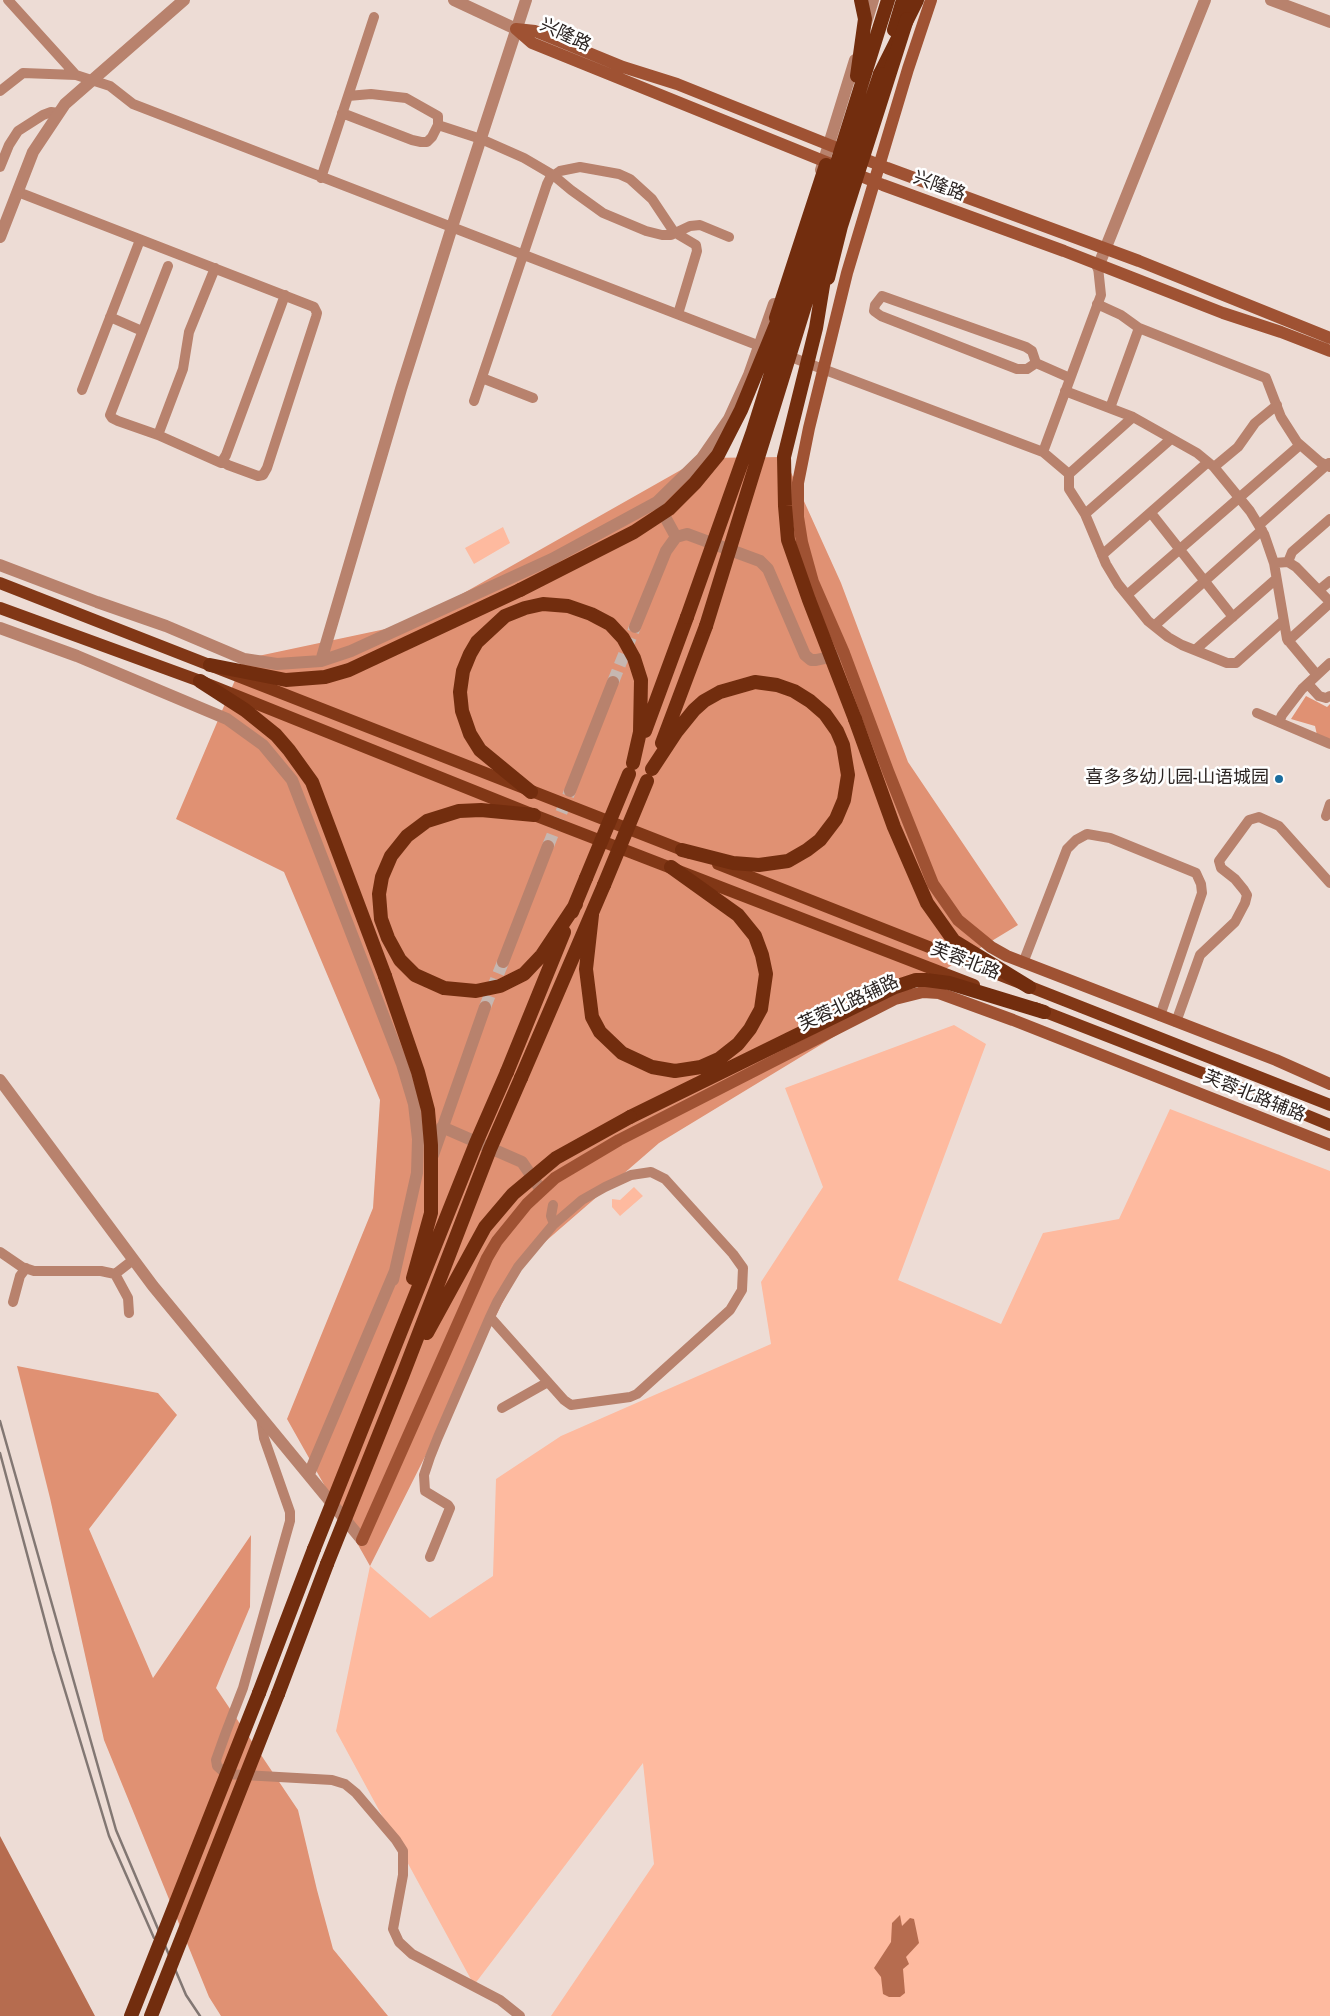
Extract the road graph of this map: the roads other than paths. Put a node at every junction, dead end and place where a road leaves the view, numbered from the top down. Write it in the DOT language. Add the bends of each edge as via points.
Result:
graph roads {
  1 [pos="8,0"];
  2 [pos="184,0"];
  3 [pos="454,0"];
  4 [pos="526,0"];
  5 [pos="861,0"];
  6 [pos="873,0"];
  7 [pos="888,0"];
  8 [pos="903,0"];
  9 [pos="917,0"];
  10 [pos="931,0"];
  11 [pos="1204,0"];
  12 [pos="1271,0"];
  13 [pos="374,17"];
  14 [pos="907,19"];
  15 [pos="1330,22"];
  16 [pos="516,30"];
  17 [pos="859,62"];
  18 [pos="880,74"];
  19 [pos="76,75"];
  20 [pos="95,80"];
  21 [pos="0,91"];
  22 [pos="348,96"];
  23 [pos="342,113"];
  24 [pos="59,114"];
  25 [pos="851,118"];
  26 [pos="438,124"];
  27 [pos="480,139"];
  28 [pos="829,145"];
  29 [pos="824,162"];
  30 [pos="879,165"];
  31 [pos="0,167"];
  32 [pos="554,175"];
  33 [pos="321,178"];
  34 [pos="874,182"];
  35 [pos="18,192"];
  36 [pos="830,204"];
  37 [pos="452,227"];
  38 [pos="677,234"];
  39 [pos="0,237"];
  40 [pos="729,237"];
  41 [pos="140,240"];
  42 [pos="1106,248"];
  43 [pos="523,254"];
  44 [pos="168,266"];
  45 [pos="1099,266"];
  46 [pos="215,268"];
  47 [pos="284,295"];
  48 [pos="1097,304"];
  49 [pos="678,314"];
  50 [pos="110,317"];
  51 [pos="816,328"];
  52 [pos="1139,328"];
  53 [pos="142,331"];
  54 [pos="1330,338"];
  55 [pos="760,346"];
  56 [pos="1330,351"];
  57 [pos="1036,363"];
  58 [pos="761,364"];
  59 [pos="824,369"];
  60 [pos="482,378"];
  61 [pos="1070,378"];
  62 [pos="82,390"];
  63 [pos="1065,391"];
  64 [pos="533,398"];
  65 [pos="474,401"];
  66 [pos="1277,405"];
  67 [pos="1110,408"];
  68 [pos="1133,417"];
  69 [pos="158,435"];
  70 [pos="1171,439"];
  71 [pos="1300,445"];
  72 [pos="1043,452"];
  73 [pos="221,463"];
  74 [pos="1211,465"];
  75 [pos="1329,465"];
  76 [pos="1069,474"];
  77 [pos="1240,498"];
  78 [pos="657,502"];
  79 [pos="1150,513"];
  80 [pos="1085,514"];
  81 [pos="1330,519"];
  82 [pos="1260,528"];
  83 [pos="676,537"];
  84 [pos="1179,550"];
  85 [pos="1102,555"];
  86 [pos="1274,562"];
  87 [pos="1288,562"];
  88 [pos="0,565"];
  89 [pos="1276,579"];
  90 [pos="1205,580"];
  91 [pos="1330,580"];
  92 [pos="0,583"];
  93 [pos="1319,590"];
  94 [pos="1127,595"];
  95 [pos="1330,603"];
  96 [pos="0,608"];
  97 [pos="1233,617"];
  98 [pos="1283,621"];
  99 [pos="1154,626"];
  100 [pos="635,627"];
  101 [pos="0,628"];
  102 [pos="1288,641"];
  103 [pos="1195,650"];
  104 [pos="844,654"];
  105 [pos="321,661"];
  106 [pos="1330,663"];
  107 [pos="210,665"];
  108 [pos="1317,675"];
  109 [pos="200,681"];
  110 [pos="613,682"];
  111 [pos="1308,684"];
  112 [pos="1330,696"];
  113 [pos="1257,713"];
  114 [pos="1279,722"];
  115 [pos="1330,744"];
  116 [pos="631,769"];
  117 [pos="650,775"];
  118 [pos="570,791"];
  119 [pos="531,792"];
  120 [pos="1330,804"];
  121 [pos="534,815"];
  122 [pos="1326,816"];
  123 [pos="548,846"];
  124 [pos="682,850"];
  125 [pos="671,867"];
  126 [pos="1330,883"];
  127 [pos="576,904"];
  128 [pos="592,915"];
  129 [pos="503,962"];
  130 [pos="1024,963"];
  131 [pos="1029,987"];
  132 [pos="485,1007"];
  133 [pos="1044,1012"];
  134 [pos="1160,1016"];
  135 [pos="1176,1022"];
  136 [pos="0,1080"];
  137 [pos="1330,1084"];
  138 [pos="1330,1105"];
  139 [pos="1330,1125"];
  140 [pos="442,1127"];
  141 [pos="1330,1146"];
  142 [pos="541,1190"];
  143 [pos="553,1205"];
  144 [pos="572,1209"];
  145 [pos="554,1224"];
  146 [pos="0,1252"];
  147 [pos="134,1260"];
  148 [pos="26,1268"];
  149 [pos="115,1274"];
  150 [pos="393,1280"];
  151 [pos="13,1302"];
  152 [pos="129,1313"];
  153 [pos="490,1317"];
  154 [pos="395,1344"];
  155 [pos="402,1377"];
  156 [pos="548,1382"];
  157 [pos="502,1408"];
  158 [pos="261,1418"];
  159 [pos="309,1474"];
  160 [pos="362,1540"];
  161 [pos="430,1557"];
  162 [pos="130,2016"];
  163 [pos="152,2016"];
  164 [pos="520,2016"];
  1 -- 19 [label="street"];
  2 -- 20 [label="street"];
  3 -- 16 [label="street"];
  4 -- 16 [label="street"];
  5 -- 17 [label="highway, bridge" via="865,19"];
  6 -- 28 [label="street"];
  7 -- 25 [label="highway, bridge"];
  8 -- 18 [label="highway"];
  9 -- 14 [label="highway"];
  10 -- 30 [label="main road"];
  11 -- 42 [label="street"];
  12 -- 15 [label="street"];
  13 -- 22 [label="street"];
  14 -- 18 [label="highway, bridge"];
  14 -- 51 [label="highway, bridge" via="841,226"];
  16 -- 27 [label="street"];
  16 -- 28 [label="main road, 兴隆路" via="535,31"];
  16 -- 29 [label="main road, 兴隆路" via="532,42"];
  17 -- 25 [label="highway, bridge"];
  17 -- 58 [label="highway, bridge"];
  18 -- 36 [label="highway, bridge"];
  19 -- 20 [label="street"];
  19 -- 21 [label="street" via="23,73"];
  20 -- 24 [label="street" via="65,104"];
  20 -- 33 [label="street" via="110,86 133,104"];
  22 -- 23 [label="street"];
  22 -- 26 [label="street" via="371,94 406,98 438,116"];
  23 -- 26 [label="street" via="421,142 432,137"];
  23 -- 33 [label="street"];
  24 -- 31 [label="street" via="51,112 18,131"];
  24 -- 35 [label="street" via="33,152"];
  25 -- 36 [label="highway, bridge"];
  26 -- 27 [label="street"];
  27 -- 32 [label="street"];
  27 -- 37 [label="street"];
  28 -- 29 [label="street"];
  28 -- 30 [label="main road, 兴隆路"];
  29 -- 34 [label="main road, 兴隆路"];
  29 -- 55 [label="street"];
  30 -- 34 [label="main road"];
  30 -- 42 [label="main road, 兴隆路"];
  32 -- 38 [label="street" via="603,213 646,231"];
  32 -- 38 [label="street" via="580,167 630,179 652,200"];
  32 -- 43 [label="street" via="547,184"];
  33 -- 37 [label="street"];
  34 -- 45 [label="main road, 兴隆路"];
  34 -- 59 [label="main road" via="847,273"];
  35 -- 39 [label="street"];
  35 -- 41 [label="street"];
  36 -- 51 [label="highway, bridge"];
  36 -- 58 [label="highway, bridge"];
  36 -- 116 [label="highway, bridge" via="753,431"];
  36 -- 117 [label="highway, bridge" via="706,626"];
  37 -- 43 [label="street"];
  37 -- 105 [label="street"];
  38 -- 40 [label="street" via="690,226 700,225"];
  38 -- 49 [label="street" via="698,248"];
  41 -- 46 [label="street"];
  41 -- 50 [label="street"];
  42 -- 45 [label="street"];
  42 -- 54 [label="main road, 兴隆路"];
  43 -- 49 [label="street"];
  43 -- 60 [label="street"];
  44 -- 53 [label="street"];
  45 -- 48 [label="street" via="1101,295"];
  45 -- 56 [label="main road, 兴隆路"];
  46 -- 47 [label="street"];
  46 -- 69 [label="street" via="189,332 183,369"];
  47 -- 73 [label="street"];
  47 -- 73 [label="street" via="314,307 317,313 267,468 263,475 258,476"];
  48 -- 52 [label="street"];
  48 -- 61 [label="street"];
  49 -- 55 [label="street"];
  50 -- 53 [label="street"];
  50 -- 62 [label="street"];
  51 -- 131 [label="highway, bridge" via="784,457 788,540 894,827 927,902 954,941"];
  52 -- 66 [label="street" via="1261,375 1268,382"];
  52 -- 67 [label="street"];
  53 -- 69 [label="street" via="110,415"];
  55 -- 59 [label="street"];
  55 -- 78 [label="street" via="729,419 702,458"];
  57 -- 57 [label="street" via="1032,351 1026,348 885,296 874,305 874,311 881,316 1017,369"];
  57 -- 61 [label="street"];
  58 -- 107 [label="highway, bridge" via="718,455 669,509 634,532 520,590 349,670 325,677 286,680"];
  59 -- 72 [label="street"];
  59 -- 104 [label="main road" via="798,483 798,517 814,582"];
  60 -- 64 [label="street"];
  60 -- 65 [label="street"];
  61 -- 63 [label="street"];
  63 -- 67 [label="street"];
  63 -- 72 [label="street"];
  66 -- 71 [label="street" via="1281,417"];
  66 -- 74 [label="street" via="1255,423 1238,447"];
  67 -- 68 [label="street"];
  68 -- 70 [label="street"];
  68 -- 76 [label="street"];
  69 -- 73 [label="street"];
  70 -- 74 [label="street"];
  70 -- 80 [label="street"];
  71 -- 75 [label="street" via="1320,462"];
  71 -- 77 [label="street"];
  72 -- 76 [label="street"];
  74 -- 77 [label="street"];
  74 -- 79 [label="street"];
  75 -- 82 [label="street"];
  76 -- 80 [label="street" via="1069,489"];
  77 -- 82 [label="street"];
  77 -- 84 [label="street"];
  78 -- 83 [label="street"];
  78 -- 105 [label="street" via="552,559 352,651"];
  79 -- 84 [label="street"];
  79 -- 85 [label="street"];
  80 -- 85 [label="street"];
  81 -- 87 [label="street" via="1292,552"];
  82 -- 86 [label="street"];
  82 -- 90 [label="street"];
  83 -- 100 [label="street" via="666,552"];
  83 -- 104 [label="street" via="687,534 760,561 768,569 805,655 816,660"];
  84 -- 90 [label="street"];
  84 -- 94 [label="street"];
  85 -- 94 [label="street"];
  86 -- 87 [label="street"];
  86 -- 89 [label="street"];
  87 -- 93 [label="street" via="1302,571"];
  88 -- 105 [label="street" via="166,626 244,659 278,664"];
  89 -- 97 [label="street"];
  89 -- 98 [label="street"];
  90 -- 97 [label="street"];
  90 -- 99 [label="street"];
  91 -- 93 [label="street"];
  92 -- 107 [label="main road, 芙蓉北路"];
  93 -- 95 [label="street"];
  94 -- 99 [label="street"];
  95 -- 102 [label="street"];
  96 -- 109 [label="main road, 芙蓉北路"];
  97 -- 103 [label="street"];
  98 -- 102 [label="street"];
  98 -- 103 [label="street" via="1236,663 1227,663"];
  99 -- 103 [label="street"];
  101 -- 150 [label="street" via="77,656 228,719 263,745 292,780 402,1064 414,1104 417,1173"];
  102 -- 108 [label="street"];
  104 -- 130 [label="main road" via="933,884 945,904 971,932 991,947"];
  106 -- 108 [label="street"];
  107 -- 119 [label="main road, 芙蓉北路"];
  108 -- 111 [label="street"];
  109 -- 121 [label="main road, 芙蓉北路"];
  109 -- 154 [label="highway, bridge" via="276,735 312,782 421,1081 431,1145 431,1213"];
  110 -- 118 [label="street"];
  111 -- 112 [label="street" via="1319,696"];
  111 -- 114 [label="street"];
  113 -- 114 [label="street"];
  114 -- 115 [label="street"];
  116 -- 119 [label="highway" via="642,711 642,680 634,658 623,638 610,624 576,609 542,604 505,616 478,642 463,671 460,692 462,711 480,750"];
  116 -- 127 [label="highway, bridge"];
  117 -- 124 [label="highway" via="677,731 704,701 720,692 755,682 778,684 810,701 837,731 843,745 848,775 844,800 836,819 820,840 807,850 788,861 759,865"];
  117 -- 128 [label="highway, bridge"];
  119 -- 124 [label="main road, 芙蓉北路"];
  120 -- 122 [label="street"];
  121 -- 125 [label="main road, 芙蓉北路"];
  121 -- 127 [label="highway" via="458,811 427,821 407,836 391,856 382,877 379,894 381,918 388,938 400,960 415,975 444,988 476,992 500,986 524,974 542,955"];
  123 -- 129 [label="street"];
  124 -- 131 [label="main road, 芙蓉北路"];
  125 -- 128 [label="highway" via="738,915 755,936 762,954 766,974 760,1009 750,1030 719,1059 701,1067 675,1072 652,1067 622,1053 600,1032 592,1017 586,969"];
  125 -- 133 [label="main road, 芙蓉北路"];
  126 -- 135 [label="street" via="1279,826 1259,817 1249,820 1218,861 1244,890 1247,896 1245,903 1235,922 1200,955"];
  127 -- 154 [label="highway, bridge"];
  128 -- 155 [label="highway, bridge" via="490,1148"];
  130 -- 134 [label="main road"];
  130 -- 134 [label="street" via="1067,848 1087,834 1110,838 1196,873 1201,884 1202,893"];
  131 -- 138 [label="main road, 芙蓉北路"];
  132 -- 140 [label="street"];
  133 -- 139 [label="main road, 芙蓉北路"];
  133 -- 155 [label="highway, bridge" via="949,983 916,980 895,987 630,1117 556,1158 513,1194 485,1227"];
  134 -- 135 [label="main road"];
  135 -- 137 [label="main road"];
  136 -- 147 [label="street"];
  140 -- 142 [label="street" via="517,1159 526,1166"];
  140 -- 150 [label="street"];
  141 -- 142 [label="main road, 芙蓉北路辅路" via="1013,1020 938,993 923,992 880,1005 619,1140 569,1169"];
  142 -- 143 [label="street"];
  142 -- 160 [label="main road, 芙蓉北路辅路" via="514,1218 487,1258"];
  143 -- 144 [label="street"];
  143 -- 145 [label="street" via="551,1216"];
  144 -- 145 [label="street"];
  144 -- 156 [label="street" via="630,1175 644,1172 659,1174 734,1254 742,1266 743,1283 740,1295 730,1310 637,1394 571,1405"];
  145 -- 153 [label="street" via="518,1266"];
  146 -- 148 [label="street"];
  147 -- 149 [label="street"];
  147 -- 158 [label="street"];
  148 -- 149 [label="street"];
  148 -- 151 [label="street" via="20,1276"];
  149 -- 152 [label="street" via="128,1298"];
  150 -- 159 [label="street"];
  153 -- 156 [label="street"];
  153 -- 161 [label="street" via="424,1475 425,1491 450,1508"];
  154 -- 162 [label="highway, bridge"];
  155 -- 163 [label="highway, bridge"];
  156 -- 157 [label="street"];
  158 -- 159 [label="street"];
  158 -- 164 [label="street" via="264,1438 290,1512 290,1521 243,1688 216,1760 217,1766 226,1774 332,1780 345,1784 356,1793 403,1851 403,1874 393,1929 399,1942 412,1954 500,2000"];
  159 -- 160 [label="street"];
}
